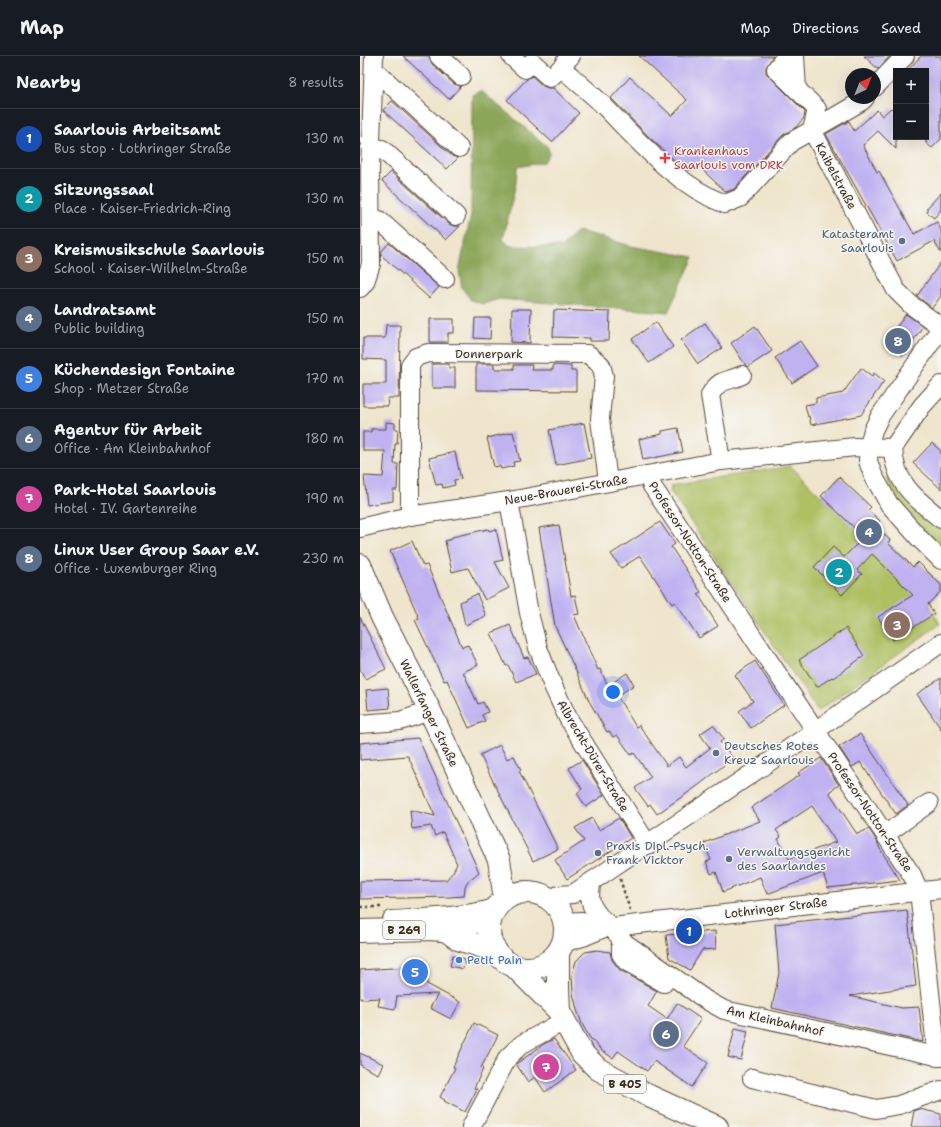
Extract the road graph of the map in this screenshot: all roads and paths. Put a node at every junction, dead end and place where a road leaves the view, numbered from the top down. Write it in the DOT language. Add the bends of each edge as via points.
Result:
graph roads {
  1 [pos="439,56"];
  2 [pos="511,56"];
  3 [pos="786,56"];
  4 [pos="796,56"];
  5 [pos="905,56"];
  6 [pos="567,61"];
  7 [pos="374,64"];
  8 [pos="461,76"];
  9 [pos="881,81"];
  10 [pos="797,90"];
  11 [pos="857,104"];
  12 [pos="812,130"];
  13 [pos="371,148"];
  14 [pos="458,148"];
  15 [pos="456,216"];
  16 [pos="371,219"];
  17 [pos="445,279"];
  18 [pos="360,288"];
  19 [pos="941,327"];
  20 [pos="742,375"];
  21 [pos="941,385"];
  22 [pos="869,446"];
  23 [pos="893,448"];
  24 [pos="721,461"];
  25 [pos="647,475"];
  26 [pos="608,482"];
  27 [pos="509,501"];
  28 [pos="410,516"];
  29 [pos="941,519"];
  30 [pos="360,528"];
  31 [pos="941,560"];
  32 [pos="360,565"];
  33 [pos="941,643"];
  34 [pos="430,711"];
  35 [pos="360,724"];
  36 [pos="815,731"];
  37 [pos="929,804"];
  38 [pos="886,834"];
  39 [pos="648,845"];
  40 [pos="499,860"];
  41 [pos="616,865"];
  42 [pos="591,882"];
  43 [pos="941,889"];
  44 [pos="919,891"];
  45 [pos="528,892"];
  46 [pos="497,909"];
  47 [pos="360,921"];
  48 [pos="634,924"];
  49 [pos="447,931"];
  50 [pos="612,931"];
  51 [pos="360,932"];
  52 [pos="560,934"];
  53 [pos="496,951"];
  54 [pos="514,966"];
  55 [pos="562,1016"];
  56 [pos="939,1057"];
  57 [pos="752,1078"];
  58 [pos="941,1090"];
  59 [pos="712,1126"];
  60 [pos="471,1127"];
  1 -- 8 [label="street"];
  2 -- 6 [label="street" via="525,69 532,62 550,78"];
  3 -- 10 [label="street" via="776,69"];
  4 -- 10 [label="street"];
  5 -- 9 [label="street"];
  6 -- 12 [label="street" via="563,69 666,168 699,192 725,204 740,198 791,142"];
  7 -- 13 [label="street"];
  7 -- 14 [label="street" via="379,74"];
  10 -- 12 [label="street" via="817,109"];
  11 -- 12 [label="street, Kaibelstraße"];
  12 -- 19 [label="street, Kaibelstraße" via="896,290 911,305"];
  13 -- 15 [label="street" via="382,149"];
  13 -- 16 [label="street"];
  16 -- 17 [label="street" via="379,220"];
  16 -- 18 [label="street" via="371,264 365,282"];
  19 -- 22 [label="street" via="880,416"];
  20 -- 24 [label="street" via="727,379 715,387 710,395"];
  21 -- 23 [label="street" via="922,406"];
  22 -- 23 [label="street, Neue-Brauerei-Straße"];
  22 -- 24 [label="street, Neue-Brauerei-Straße"];
  22 -- 31 [label="street" via="868,461 889,504"];
  23 -- 29 [label="street" via="903,484"];
  24 -- 25 [label="street, Neue-Brauerei-Straße"];
  25 -- 26 [label="street, Neue-Brauerei-Straße"];
  25 -- 36 [label="street, Professor-Notton-Straße"];
  26 -- 27 [label="street, Neue-Brauerei-Straße"];
  26 -- 28 [label="street, Donnerpark" via="600,419 604,376 601,365 588,354 428,353 416,357 410,365"];
  27 -- 28 [label="street, Neue-Brauerei-Straße"];
  27 -- 39 [label="street, Albrecht-Dürer-Straße" via="538,648 553,686 568,718"];
  28 -- 30 [label="street, Neue-Brauerei-Straße"];
  32 -- 34 [label="main road, Wallerfanger Straße" via="382,617"];
  33 -- 36 [label="street"];
  34 -- 35 [label="street" via="400,720"];
  34 -- 40 [label="main road, Wallerfanger Straße"];
  36 -- 38 [label="street, Professor-Notton-Straße"];
  36 -- 39 [label="street"];
  37 -- 38 [label="street"];
  38 -- 44 [label="street, Professor-Notton-Straße"];
  39 -- 41 [label="street"];
  40 -- 45 [label="main road, Wallerfanger Straße"];
  40 -- 46 [label="main road, Wallerfanger Straße"];
  41 -- 42 [label="street"];
  41 -- 48 [label="path"];
  42 -- 50 [label="street" via="592,906"];
  42 -- 52 [label="street" via="573,894"];
  43 -- 44 [label="street, Lothringer Straße"];
  44 -- 48 [label="street, Lothringer Straße"];
  44 -- 56 [label="street, Professor-Notton-Straße"];
  45 -- 46 [label="main road" via="515,894"];
  45 -- 52 [label="main road" via="542,895"];
  46 -- 47 [label="street" via="444,917"];
  46 -- 49 [label="main road, B 269"];
  46 -- 53 [label="main road" via="489,932"];
  48 -- 50 [label="street, Lothringer Straße"];
  49 -- 51 [label="main road, B 269" via="430,929"];
  49 -- 53 [label="main road, B 269" via="458,940"];
  50 -- 52 [label="street, Lothringer Straße" via="583,937"];
  50 -- 56 [label="street, Am Kleinbahnhof" via="625,943 724,1010"];
  52 -- 54 [label="main road" via="548,962 540,966 523,968"];
  52 -- 55 [label="main road, B 405"];
  53 -- 54 [label="main road" via="506,962"];
  54 -- 55 [label="main road, B 405"];
  55 -- 59 [label="main road, B 405" via="582,1053 598,1069"];
  55 -- 60 [label="street" via="508,1057"];
  57 -- 58 [label="street" via="876,1109 899,1105"];
}
